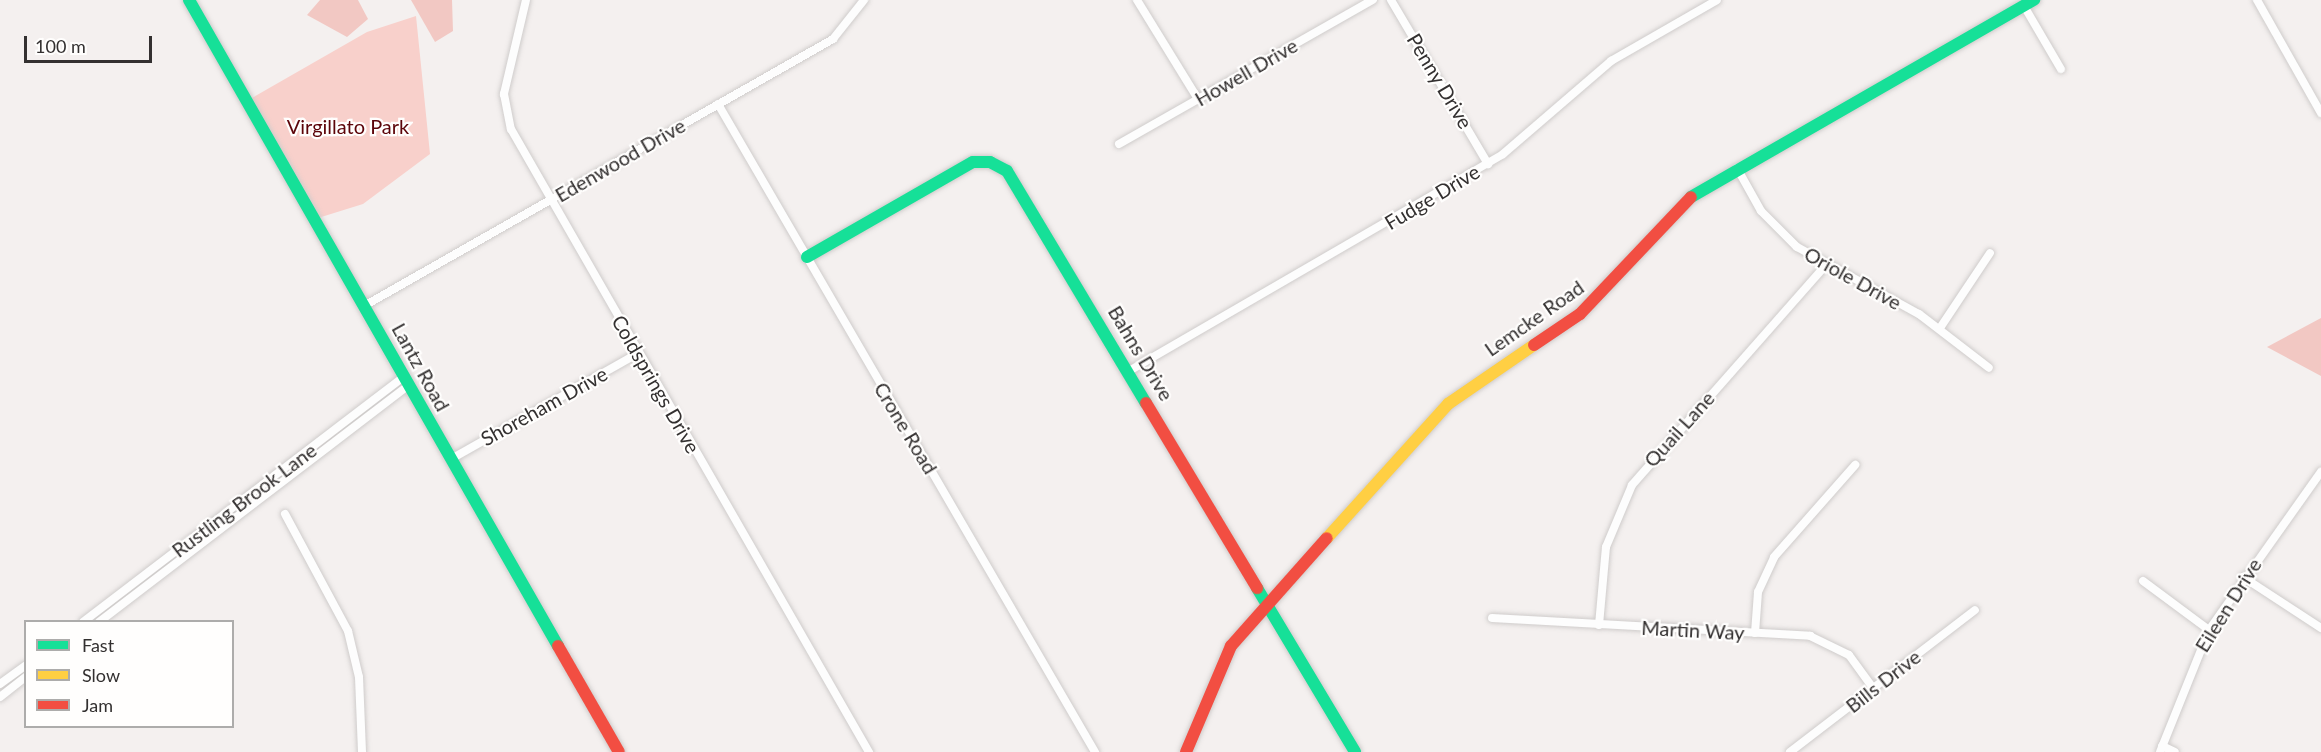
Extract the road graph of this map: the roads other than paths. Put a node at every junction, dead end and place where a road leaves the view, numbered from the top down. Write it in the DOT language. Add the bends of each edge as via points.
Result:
graph roads {
  1 [pos="189,0"];
  2 [pos="526,0"];
  3 [pos="864,0"];
  4 [pos="1137,0"];
  5 [pos="1373,0"];
  6 [pos="1391,0"];
  7 [pos="1717,0"];
  8 [pos="2257,0"];
  9 [pos="2029,3"];
  10 [pos="2061,69"];
  11 [pos="1198,99"];
  12 [pos="718,104"];
  13 [pos="2321,113"];
  14 [pos="1119,144"];
  15 [pos="1488,164"];
  16 [pos="1737,168"];
  17 [pos="551,199"];
  18 [pos="1990,253"];
  19 [pos="807,257"];
  20 [pos="1826,266"];
  21 [pos="364,306"];
  22 [pos="1940,328"];
  23 [pos="638,353"];
  24 [pos="1989,368"];
  25 [pos="1129,371"];
  26 [pos="406,381"];
  27 [pos="451,459"];
  28 [pos="1856,465"];
  29 [pos="2321,472"];
  30 [pos="285,514"];
  31 [pos="2243,577"];
  32 [pos="2143,581"];
  33 [pos="1266,603"];
  34 [pos="1975,610"];
  35 [pos="1492,618"];
  36 [pos="84,620"];
  37 [pos="100,620"];
  38 [pos="1599,625"];
  39 [pos="2321,628"];
  40 [pos="2209,630"];
  41 [pos="1755,633"];
  42 [pos="24,666"];
  43 [pos="24,678"];
  44 [pos="0,684"];
  45 [pos="1873,688"];
  46 [pos="0,696"];
  47 [pos="2161,749"];
  48 [pos="362,752"];
  49 [pos="619,752"];
  50 [pos="869,752"];
  51 [pos="1095,752"];
  52 [pos="1186,752"];
  53 [pos="1355,752"];
  54 [pos="1790,752"];
  55 [pos="2175,752"];
  1 -- 21 [label="street, Lantz Road"];
  2 -- 17 [label="street, Coldsprings Drive" via="504,104 511,129"];
  3 -- 12 [label="street, Edenwood Drive" via="832,39"];
  4 -- 11 [label="street"];
  5 -- 11 [label="street, Howell Drive"];
  6 -- 15 [label="street, Penny Drive"];
  7 -- 15 [label="street, Fudge Drive" via="1611,61 1531,134"];
  8 -- 13 [label="street"];
  9 -- 10 [label="street"];
  9 -- 16 [label="street, Lemcke Road"];
  11 -- 14 [label="street, Howell Drive"];
  12 -- 17 [label="street, Edenwood Drive"];
  12 -- 19 [label="street, Crone Road"];
  15 -- 25 [label="street, Fudge Drive"];
  16 -- 20 [label="street, Oriole Drive" via="1774,226"];
  16 -- 33 [label="street, Lemcke Road" via="1663,220 1580,314 1448,404"];
  17 -- 21 [label="street, Edenwood Drive"];
  17 -- 23 [label="street, Coldsprings Drive"];
  18 -- 22 [label="street"];
  19 -- 25 [label="street, Bahns Drive" via="948,174 973,162 994,163 1018,186"];
  19 -- 51 [label="street, Crone Road"];
  20 -- 22 [label="street, Oriole Drive"];
  20 -- 38 [label="street, Quail Lane" via="1632,484 1606,547"];
  21 -- 26 [label="street, Lantz Road"];
  22 -- 24 [label="street, Oriole Drive"];
  23 -- 27 [label="street, Shoreham Drive"];
  23 -- 50 [label="street, Coldsprings Drive"];
  25 -- 33 [label="street, Bahns Drive"];
  26 -- 27 [label="street, Lantz Road"];
  26 -- 36 [label="street, Rustling Brook Lane"];
  26 -- 37 [label="street, Rustling Brook Lane"];
  27 -- 49 [label="street, Lantz Road"];
  28 -- 41 [label="street" via="1774,557 1758,592"];
  29 -- 31 [label="street, Eileen Drive"];
  30 -- 48 [label="street" via="348,630 359,677"];
  31 -- 39 [label="street"];
  31 -- 40 [label="street, Eileen Drive"];
  32 -- 40 [label="street"];
  33 -- 52 [label="street, Lemcke Road" via="1225,654"];
  33 -- 53 [label="street, Bahns Drive"];
  34 -- 45 [label="street, Bills Drive"];
  35 -- 38 [label="street, Martin Way"];
  38 -- 41 [label="street, Martin Way"];
  40 -- 47 [label="street, Eileen Drive"];
  41 -- 45 [label="street, Martin Way" via="1828,642 1856,660"];
  42 -- 44 [label="street"];
  43 -- 46 [label="street"];
  45 -- 54 [label="street, Bills Drive"];
  47 -- 55 [label="street"];
}
